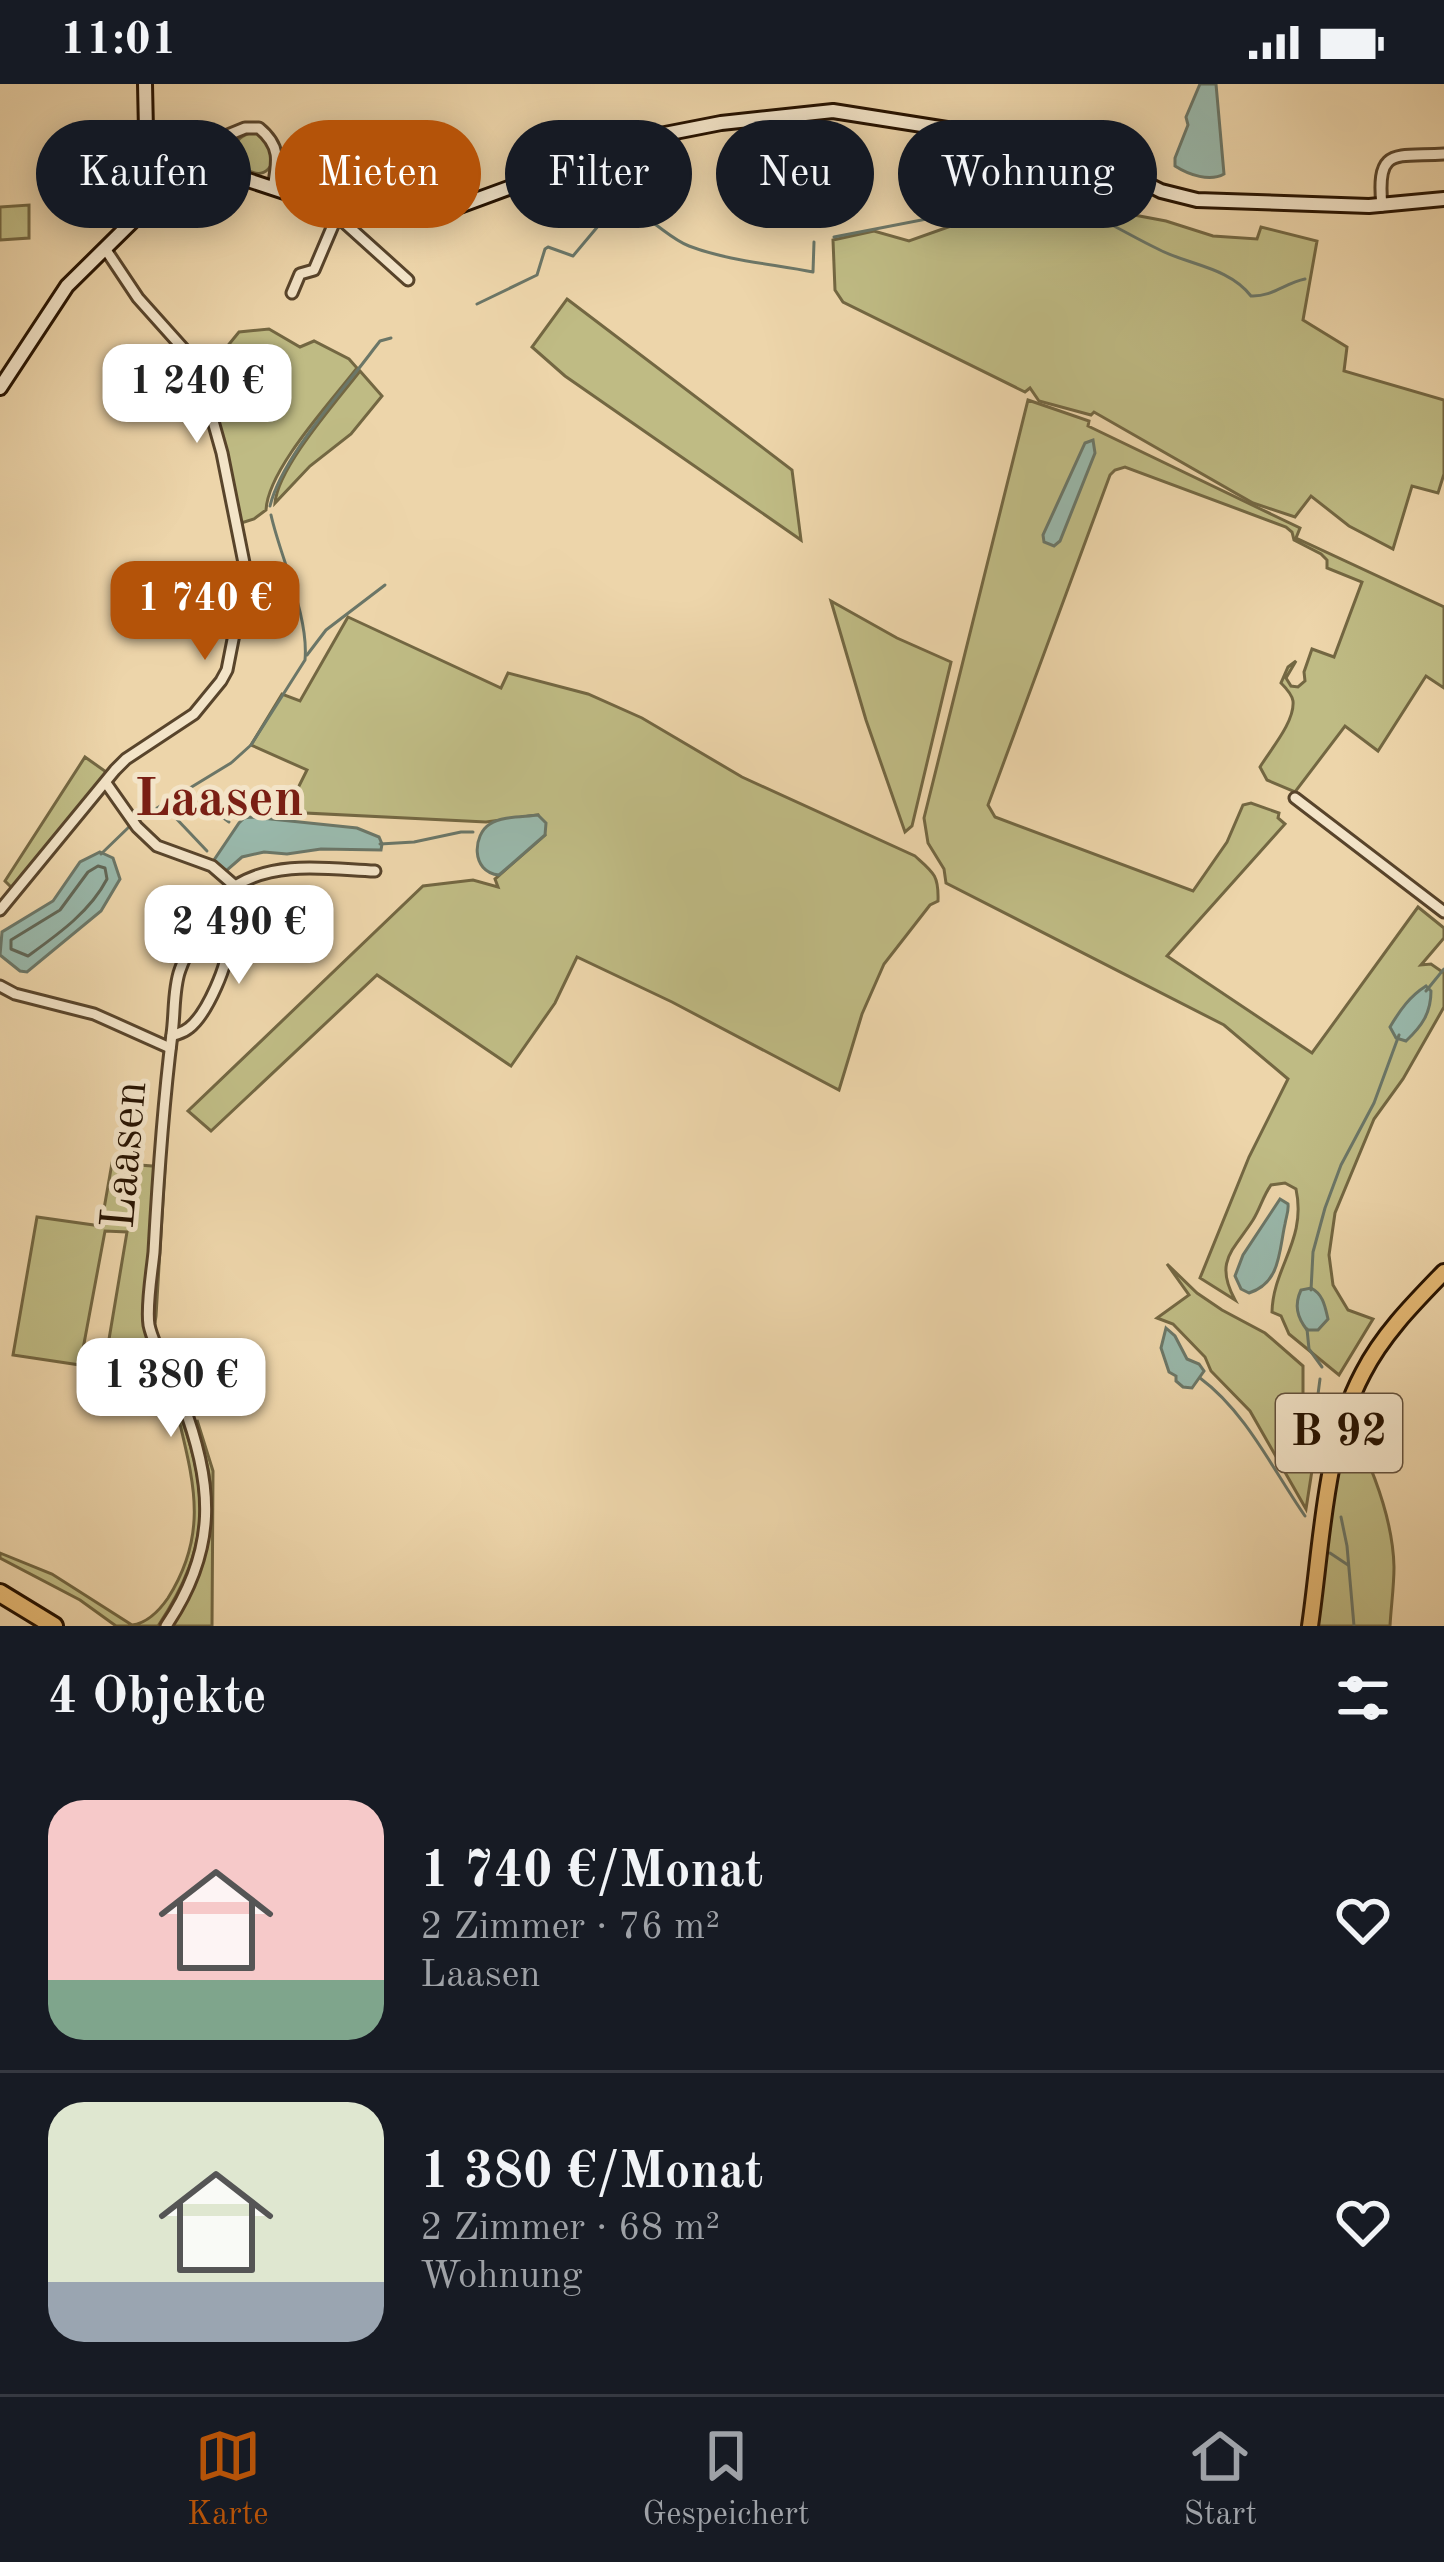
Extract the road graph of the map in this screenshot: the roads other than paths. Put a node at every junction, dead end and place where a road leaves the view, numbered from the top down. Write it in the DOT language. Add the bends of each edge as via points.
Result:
graph roads {
  1 [pos="145,84"];
  2 [pos="146,120"];
  3 [pos="251,129"];
  4 [pos="1444,154"];
  5 [pos="251,181"];
  6 [pos="274,188"];
  7 [pos="481,198"];
  8 [pos="1444,200"];
  9 [pos="1382,206"];
  10 [pos="127,228"];
  11 [pos="329,228"];
  12 [pos="352,228"];
  13 [pos="106,250"];
  14 [pos="408,280"];
  15 [pos="292,293"];
  16 [pos="0,388"];
  17 [pos="106,783"];
  18 [pos="1295,798"];
  19 [pos="375,871"];
  20 [pos="235,886"];
  21 [pos="0,910"];
  22 [pos="1444,912"];
  23 [pos="208,925"];
  24 [pos="0,986"];
  25 [pos="171,1042"];
  26 [pos="1444,1272"];
  27 [pos="0,1593"];
  28 [pos="0,1605"];
  29 [pos="34,1626"];
  30 [pos="54,1626"];
  31 [pos="166,1626"];
  32 [pos="1310,1626"];
  1 -- 2 [label="street"];
  3 -- 6 [label="street" via="276,145"];
  4 -- 9 [label="street" via="1383,165"];
  5 -- 6 [label="street"];
  7 -- 9 [label="street" via="598,149 657,134 833,111 1061,147 1197,200"];
  8 -- 9 [label="street"];
  10 -- 13 [label="street"];
  11 -- 15 [label="street" via="314,270 300,274"];
  12 -- 14 [label="street"];
  13 -- 16 [label="street" via="62,292"];
  13 -- 17 [label="street" via="189,355 222,453 244,563 227,670 194,714 126,759"];
  17 -- 20 [label="street" via="157,846 212,866"];
  17 -- 21 [label="street"];
  18 -- 22 [label="street"];
  19 -- 20 [label="street" via="304,867"];
  20 -- 23 [label="street, Laasen"];
  23 -- 25 [label="street, Laasen" via="179,971"];
  23 -- 25 [label="street, Laasen" via="228,940 229,951 198,1019"];
  24 -- 25 [label="street, Laasen"];
  25 -- 31 [label="street, Laasen" via="149,1324 200,1455 207,1510 196,1571"];
  26 -- 32 [label="main road, B 92" via="1389,1331 1352,1394 1338,1436"];
  27 -- 30 [label="highway"];
  28 -- 29 [label="highway"];
}
